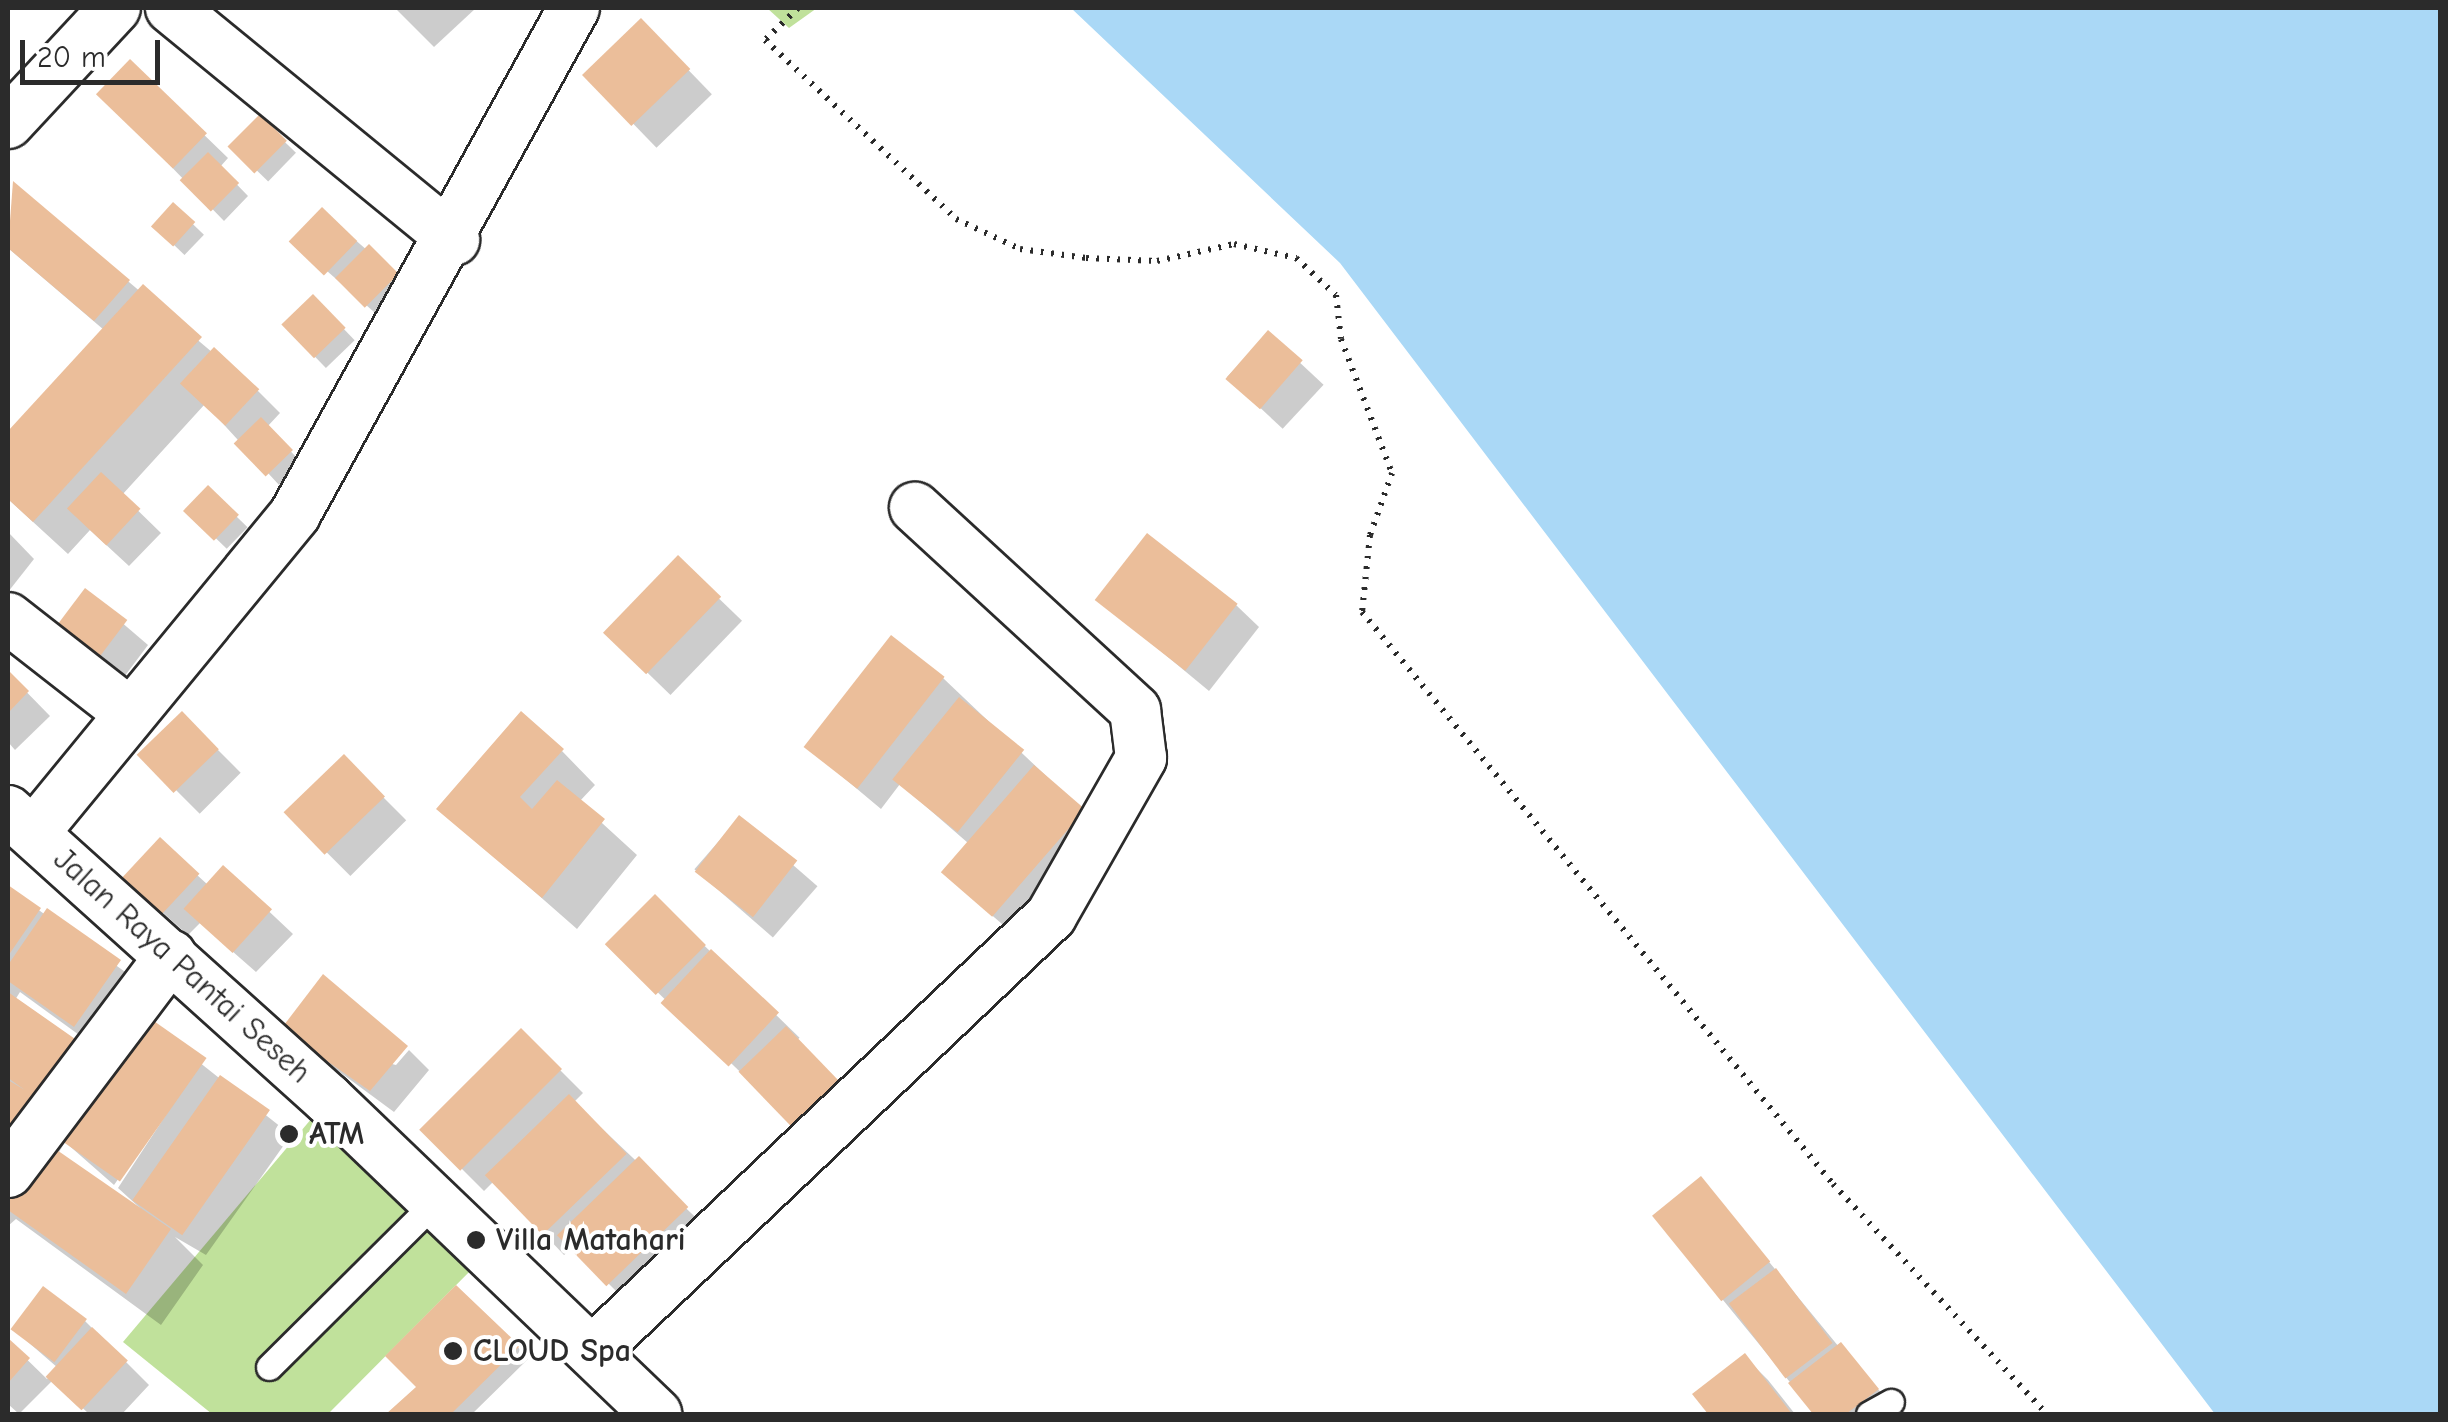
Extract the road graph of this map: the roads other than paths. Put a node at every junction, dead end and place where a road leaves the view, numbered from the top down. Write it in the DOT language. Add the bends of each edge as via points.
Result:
graph roads {
  1 [pos="116,8"];
  2 [pos="170,8"];
  3 [pos="574,8"];
  4 [pos="8,123"];
  5 [pos="454,240"];
  6 [pos="914,508"];
  7 [pos="8,618"];
  8 [pos="127,712"];
  9 [pos="18,818"];
  10 [pos="172,956"];
  11 [pos="8,1172"];
  12 [pos="433,1204"];
  13 [pos="595,1349"];
  14 [pos="269,1366"];
  15 [pos="656,1414"];
  1 -- 4 [label="street"];
  2 -- 5 [label="street"];
  3 -- 5 [label="street"];
  5 -- 8 [label="street" via="296,514"];
  6 -- 13 [label="street" via="1135,710 1141,758 1051,916"];
  7 -- 8 [label="street"];
  8 -- 9 [label="street" via="118,735"];
  9 -- 10 [label="street, Jalan Raya Pantai Seseh"];
  10 -- 11 [label="street"];
  10 -- 12 [label="street, Jalan Raya Pantai Seseh"];
  12 -- 13 [label="street, Jalan Raya Pantai Seseh"];
  12 -- 14 [label="lane"];
  13 -- 15 [label="street, Jalan Raya Pantai Seseh"];
}
